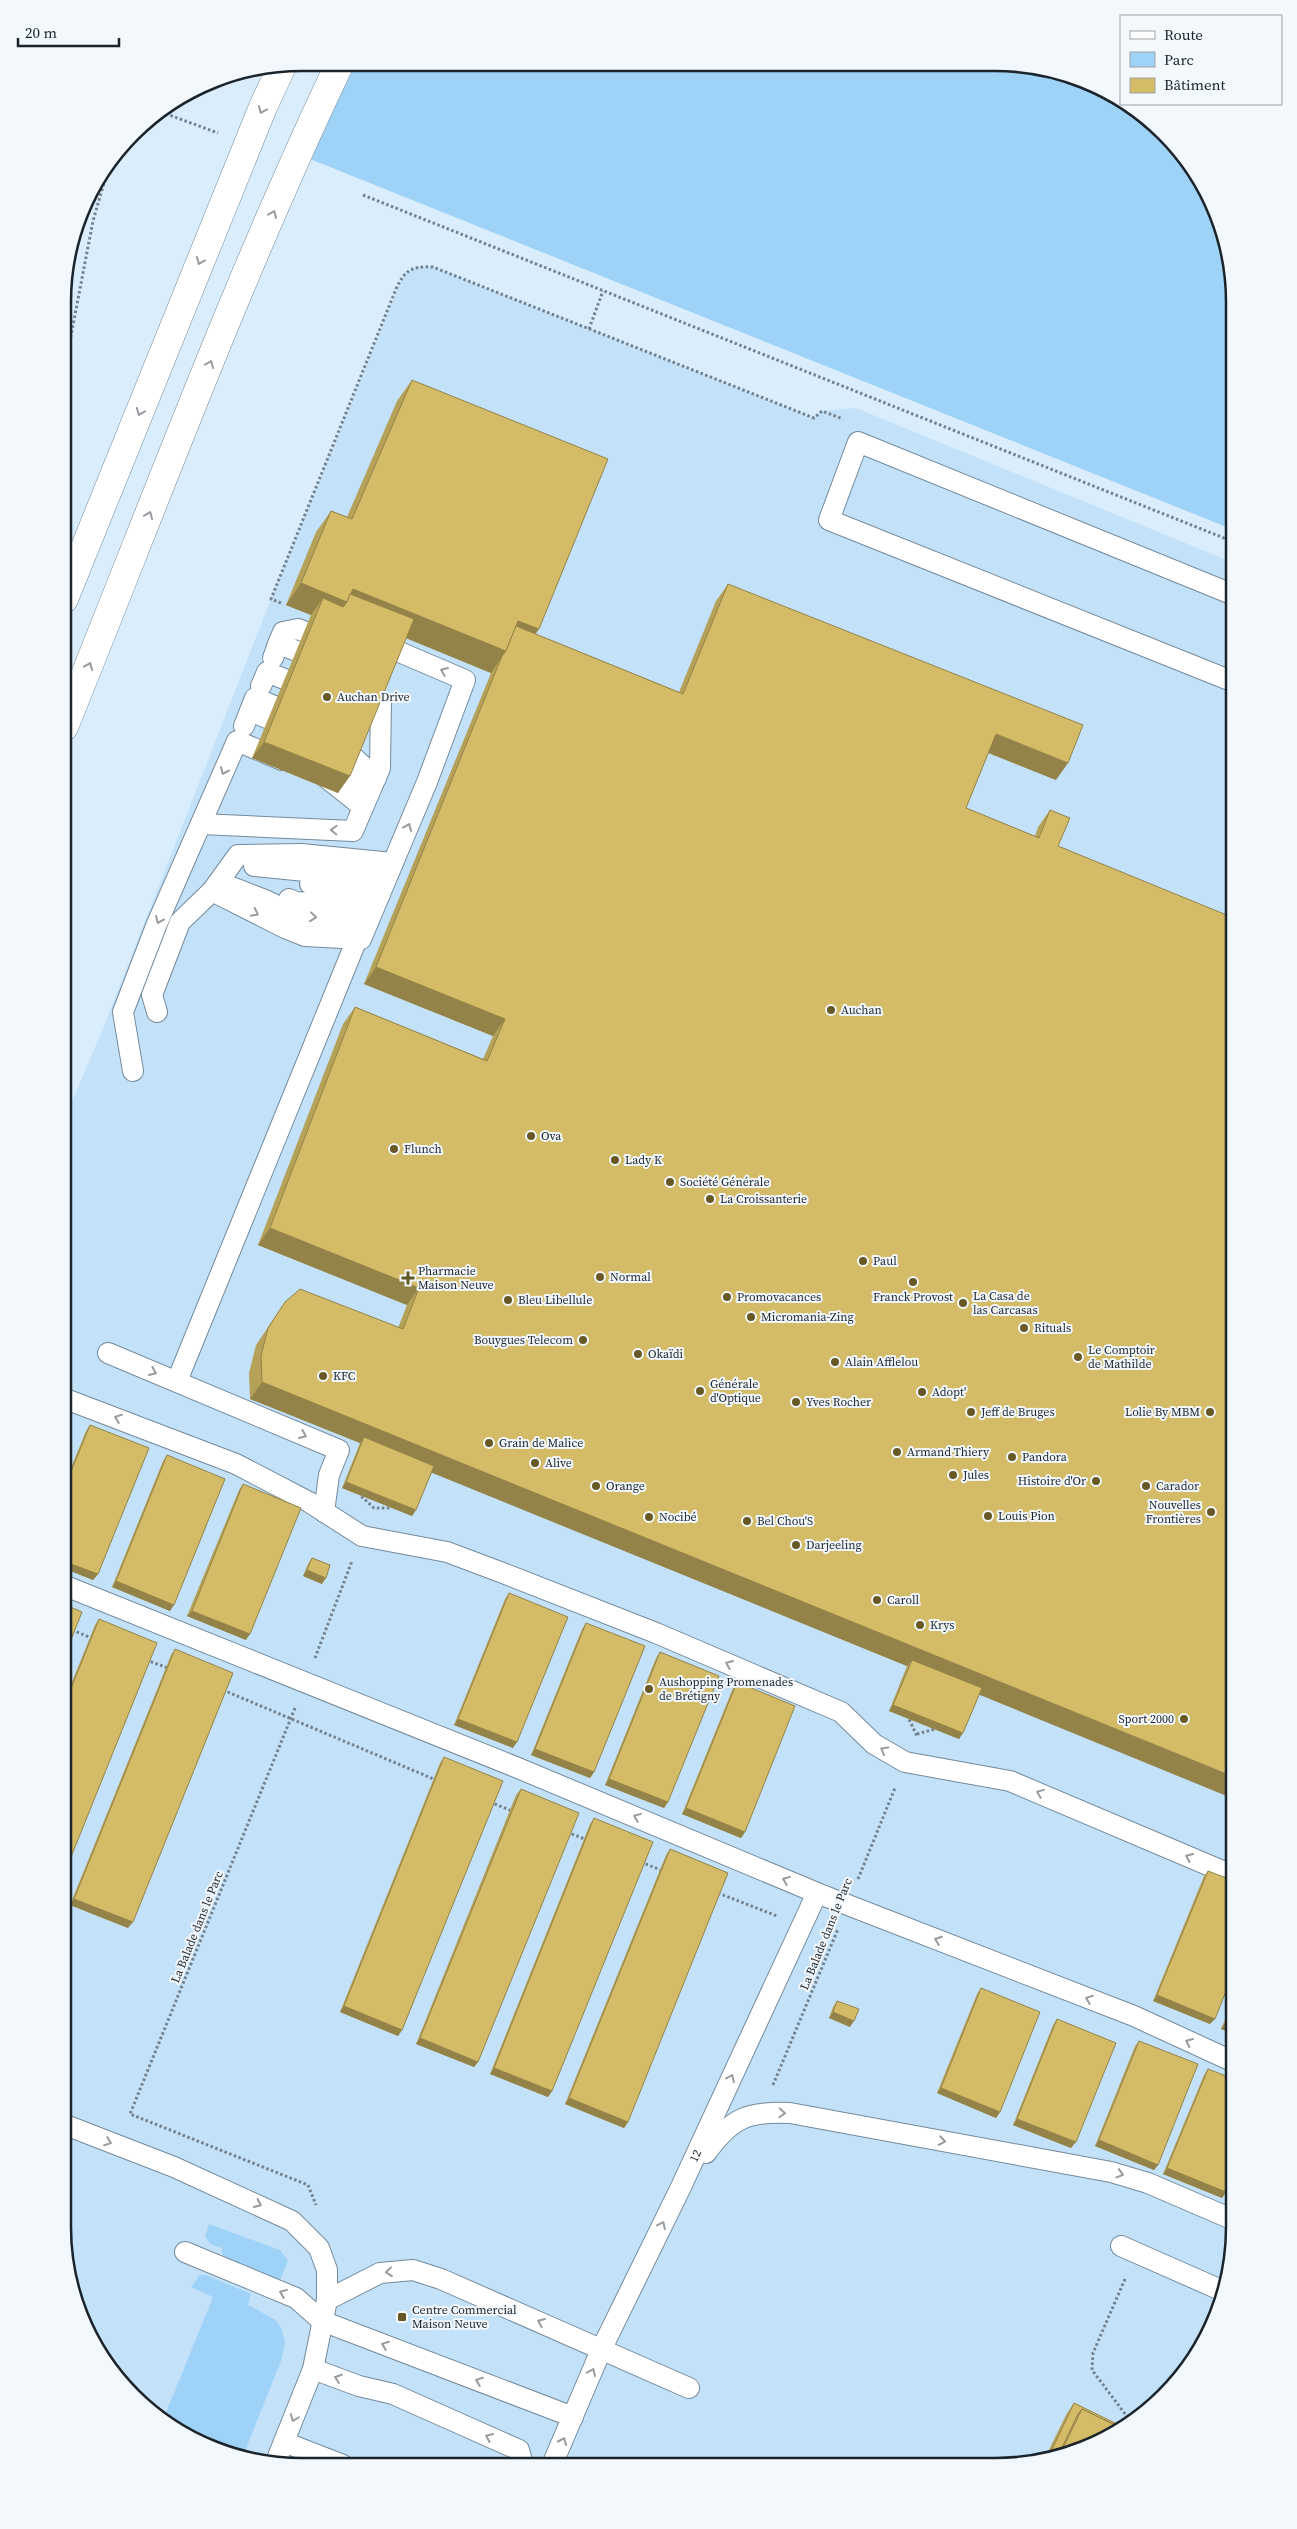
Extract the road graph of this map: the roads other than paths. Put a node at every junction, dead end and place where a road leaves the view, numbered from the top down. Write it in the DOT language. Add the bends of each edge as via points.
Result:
graph roads {
  1 [pos="336,71"];
  2 [pos="279,73"];
  3 [pos="71,582"];
  4 [pos="1226,592"];
  5 [pos="1226,679"];
  6 [pos="258,692"];
  7 [pos="326,708"];
  8 [pos="71,710"];
  9 [pos="358,724"];
  10 [pos="375,768"];
  11 [pos="201,824"];
  12 [pos="222,877"];
  13 [pos="376,901"];
  14 [pos="157,1012"];
  15 [pos="134,1071"];
  16 [pos="108,1353"];
  17 [pos="176,1381"];
  18 [pos="71,1401"];
  19 [pos="324,1512"];
  20 [pos="71,1588"];
  21 [pos="1226,1873"];
  22 [pos="816,1893"];
  23 [pos="1226,2058"];
  24 [pos="71,2127"];
  25 [pos="680,2189"];
  26 [pos="1226,2217"];
  27 [pos="1128,2249"];
  28 [pos="185,2252"];
  29 [pos="1217,2289"];
  30 [pos="327,2300"];
  31 [pos="322,2322"];
  32 [pos="602,2348"];
  33 [pos="313,2369"];
  34 [pos="689,2388"];
  35 [pos="573,2417"];
  36 [pos="284,2442"];
  37 [pos="279,2456"];
  38 [pos="325,2458"];
  39 [pos="521,2458"];
  40 [pos="555,2458"];
  8 -- 1 [label="main road, one-way" via="234,306"];
  2 -- 3 [label="main road, one-way"];
  4 -- 5 [label="lane" via="858,442 829,520"];
  6 -- 7 [label="lane"];
  6 -- 7 [label="lane"];
  6 -- 7 [label="lane"];
  6 -- 7 [label="lane"];
  6 -- 7 [label="lane" via="283,632 298,629"];
  6 -- 11 [label="lane, one-way"];
  7 -- 10 [label="lane"];
  7 -- 10 [label="lane"];
  7 -- 10 [label="lane" via="381,702"];
  13 -- 7 [label="lane, one-way" via="465,680"];
  9 -- 10 [label="lane"];
  10 -- 11 [label="lane, one-way" via="353,830"];
  11 -- 15 [label="lane, one-way" via="123,1012"];
  12 -- 13 [label="lane"];
  12 -- 13 [label="lane, one-way" via="296,902"];
  12 -- 13 [label="lane, one-way" via="285,928 306,936"];
  12 -- 14 [label="lane" via="180,922 152,995"];
  13 -- 17 [label="lane"];
  16 -- 17 [label="lane, one-way"];
  17 -- 19 [label="lane, one-way" via="339,1450 328,1475"];
  19 -- 18 [label="lane, one-way" via="236,1464"];
  21 -- 19 [label="lane, one-way" via="1010,1781 905,1762 874,1744 841,1712 656,1634 447,1552 362,1536"];
  22 -- 20 [label="lane, one-way"];
  23 -- 22 [label="lane, one-way" via="1134,2016"];
  25 -- 22 [label="lane, 12, one-way"];
  24 -- 30 [label="lane, one-way" via="292,2220 319,2248 328,2270"];
  25 -- 26 [label="lane, one-way" via="721,2132 762,2112 831,2119 1111,2172 1148,2183"];
  32 -- 25 [label="lane, 12, one-way"];
  27 -- 29 [label="lane"];
  31 -- 28 [label="lane, one-way" via="296,2298"];
  30 -- 31 [label="lane"];
  32 -- 30 [label="lane, one-way" via="441,2278 413,2270 380,2273"];
  31 -- 33 [label="lane"];
  35 -- 31 [label="lane, one-way"];
  32 -- 34 [label="lane"];
  35 -- 32 [label="lane, 12, one-way"];
  33 -- 36 [label="lane, one-way"];
  39 -- 33 [label="lane, one-way" via="519,2450 393,2394 359,2386"];
  40 -- 35 [label="lane, 12, one-way"];
  36 -- 37 [label="lane"];
  36 -- 38 [label="lane"];
}
